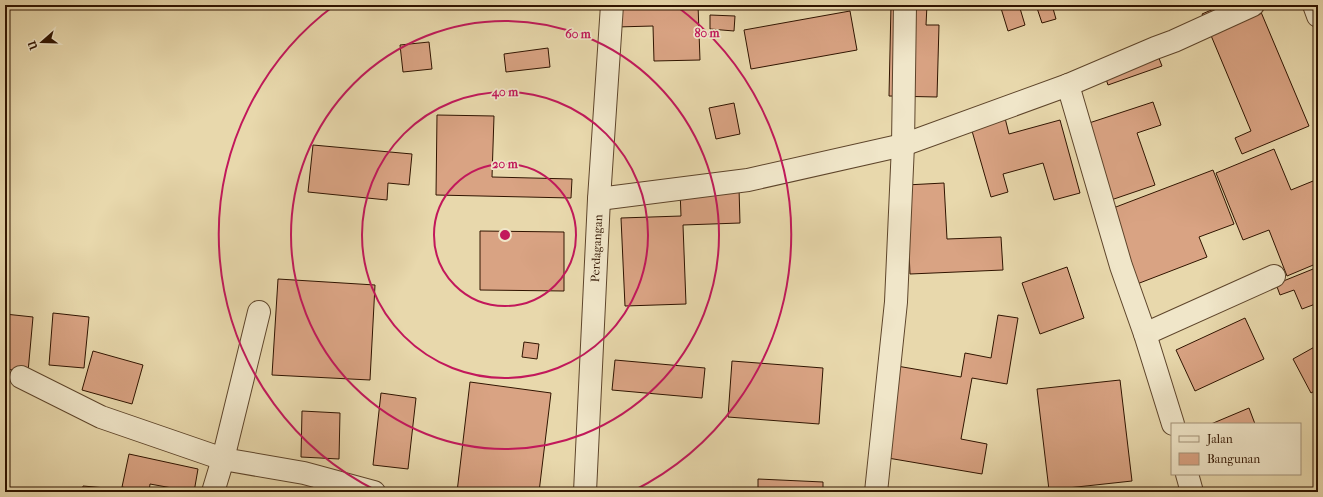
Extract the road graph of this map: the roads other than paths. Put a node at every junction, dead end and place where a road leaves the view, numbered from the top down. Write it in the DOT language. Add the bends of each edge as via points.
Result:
graph roads {
  1 [pos="612,5"];
  2 [pos="905,5"];
  3 [pos="1253,5"];
  4 [pos="1314,5"];
  5 [pos="1318,16"];
  6 [pos="1068,85"];
  7 [pos="903,145"];
  8 [pos="599,199"];
  9 [pos="1274,276"];
  10 [pos="259,312"];
  11 [pos="1145,334"];
  12 [pos="20,377"];
  13 [pos="1174,423"];
  14 [pos="223,459"];
  15 [pos="1187,475"];
  16 [pos="213,492"];
  17 [pos="374,492"];
  18 [pos="586,492"];
  19 [pos="876,492"];
  20 [pos="1192,492"];
  1 -- 8 [label="street, Perdagangan"];
  2 -- 7 [label="street"];
  3 -- 6 [label="street"];
  4 -- 5 [label="street"];
  6 -- 7 [label="street"];
  6 -- 11 [label="street"];
  7 -- 8 [label="street" via="748,180"];
  7 -- 19 [label="street" via="896,302"];
  8 -- 18 [label="street, Perdagangan"];
  9 -- 11 [label="street"];
  10 -- 14 [label="street"];
  11 -- 13 [label="street"];
  12 -- 14 [label="street" via="101,417"];
  14 -- 16 [label="street"];
  14 -- 17 [label="street" via="304,473"];
  15 -- 20 [label="street"];
}
